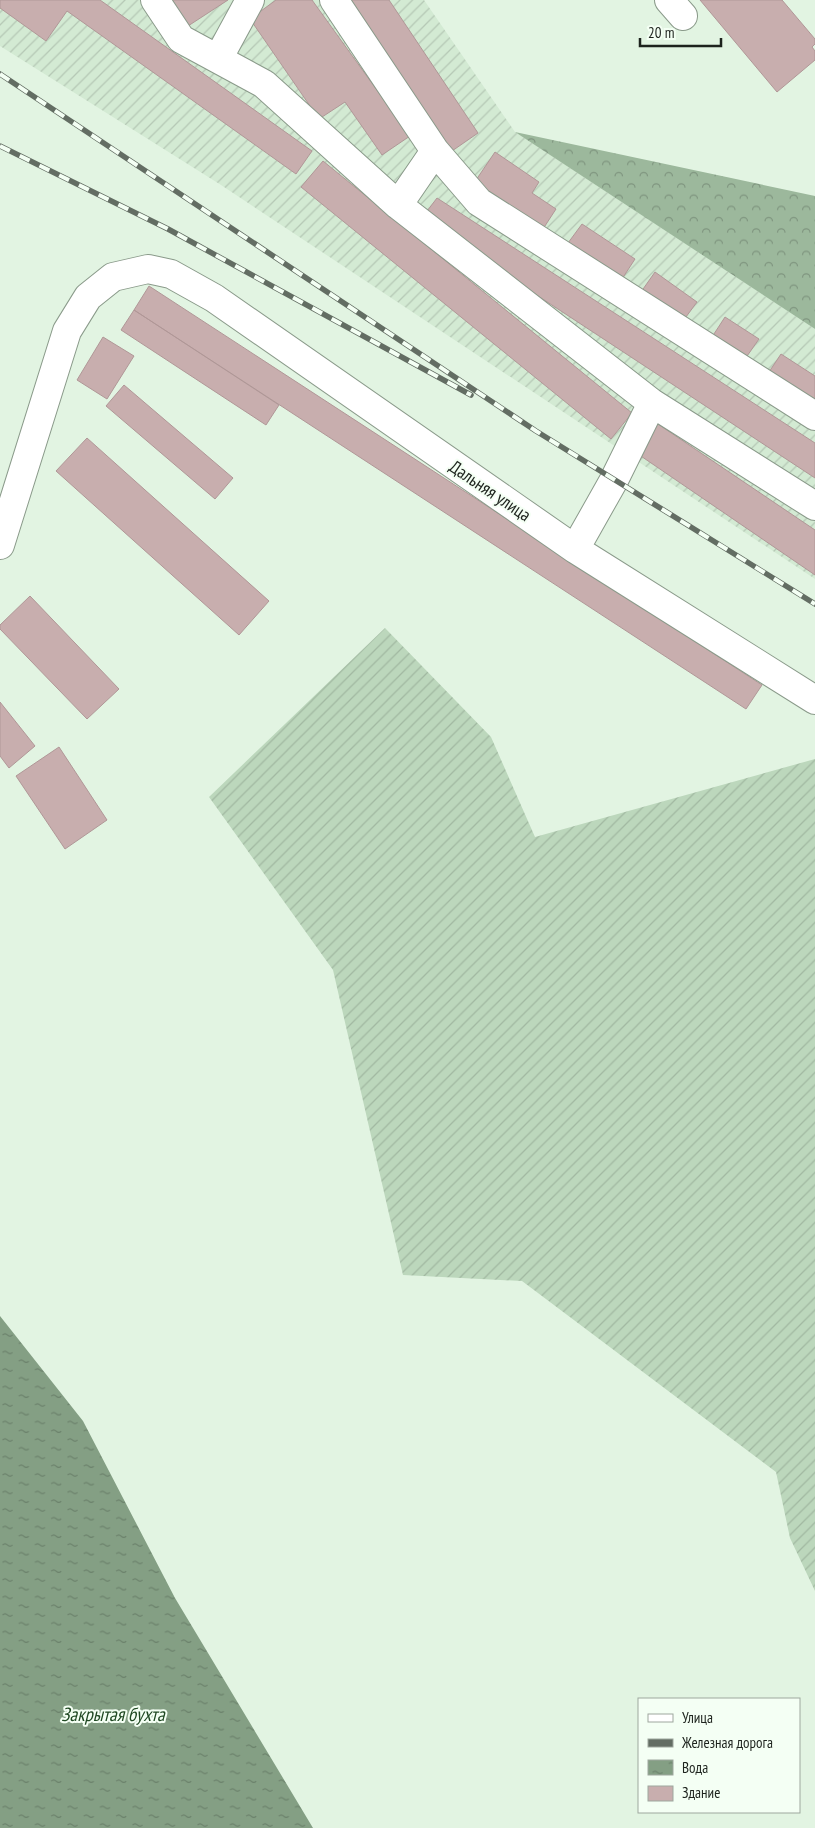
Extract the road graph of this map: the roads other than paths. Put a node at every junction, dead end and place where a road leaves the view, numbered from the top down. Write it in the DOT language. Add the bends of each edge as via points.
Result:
graph roads {
  1 [pos="155,0"];
  2 [pos="250,0"];
  3 [pos="334,0"];
  4 [pos="218,59"];
  5 [pos="435,151"];
  6 [pos="398,205"];
  7 [pos="652,403"];
  8 [pos="815,416"];
  9 [pos="815,506"];
  10 [pos="0,546"];
  11 [pos="575,549"];
  12 [pos="815,700"];
  1 -- 4 [label="street" via="181,39"];
  2 -- 4 [label="street"];
  3 -- 5 [label="street"];
  4 -- 6 [label="street" via="264,84"];
  5 -- 6 [label="street"];
  5 -- 8 [label="street" via="479,202"];
  6 -- 7 [label="street"];
  7 -- 9 [label="street"];
  7 -- 11 [label="street"];
  10 -- 11 [label="street, Дальняя улица" via="67,331 88,297 113,277 148,269 171,274 214,298"];
  11 -- 12 [label="street, Дальняя улица"];
}
